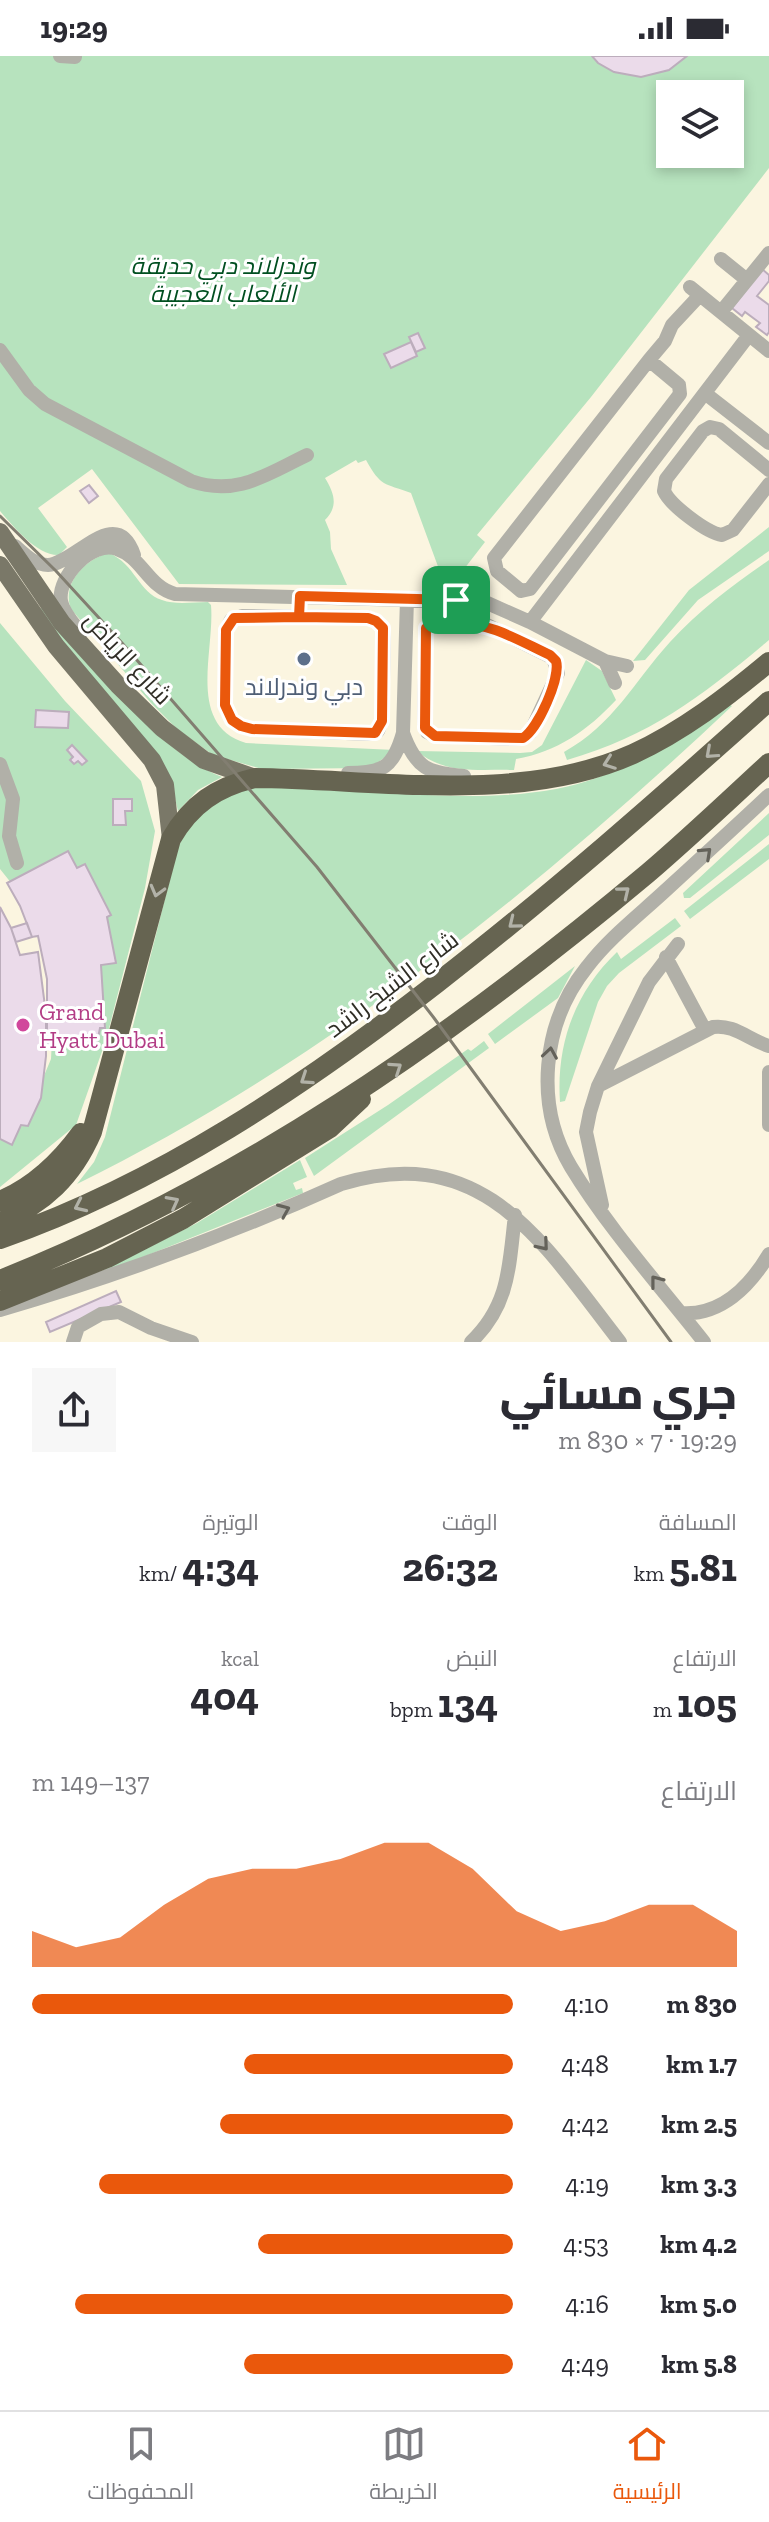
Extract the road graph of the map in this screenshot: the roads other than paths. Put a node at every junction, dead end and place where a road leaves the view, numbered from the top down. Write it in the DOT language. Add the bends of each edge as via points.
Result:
graph roads {
  1 [pos="60,56"];
  2 [pos="75,57"];
  3 [pos="769,253"];
  4 [pos="721,259"];
  5 [pos="747,280"];
  6 [pos="721,312"];
  7 [pos="761,343"];
  8 [pos="0,350"];
  9 [pos="649,360"];
  10 [pos="706,394"];
  11 [pos="764,439"];
  12 [pos="747,451"];
  13 [pos="307,455"];
  14 [pos="769,470"];
  15 [pos="620,473"];
  16 [pos="769,484"];
  17 [pos="636,486"];
  18 [pos="1,534"];
  19 [pos="135,560"];
  20 [pos="0,563"];
  21 [pos="69,573"];
  22 [pos="40,594"];
  23 [pos="300,596"];
  24 [pos="407,599"];
  25 [pos="456,600"];
  26 [pos="299,617"];
  27 [pos="530,622"];
  28 [pos="456,623"];
  29 [pos="86,650"];
  30 [pos="605,661"];
  31 [pos="769,662"];
  32 [pos="627,666"];
  33 [pos="615,683"];
  34 [pos="769,701"];
  35 [pos="403,733"];
  36 [pos="769,763"];
  37 [pos="0,764"];
  38 [pos="255,778"];
  39 [pos="312,779"];
  40 [pos="497,785"];
  41 [pos="769,795"];
  42 [pos="171,839"];
  43 [pos="17,863"];
  44 [pos="678,944"];
  45 [pos="666,957"];
  46 [pos="705,1030"];
  47 [pos="769,1046"];
  48 [pos="769,1072"];
  49 [pos="598,1086"];
  50 [pos="367,1087"];
  51 [pos="97,1110"];
  52 [pos="769,1125"];
  53 [pos="586,1132"];
  54 [pos="561,1146"];
  55 [pos="0,1201"];
  56 [pos="603,1213"];
  57 [pos="515,1215"];
  58 [pos="0,1222"];
  59 [pos="0,1239"];
  60 [pos="769,1254"];
  61 [pos="0,1280"];
  62 [pos="0,1301"];
  63 [pos="714,1309"];
  64 [pos="0,1310"];
  65 [pos="681,1313"];
  66 [pos="73,1342"];
  67 [pos="192,1342"];
  68 [pos="471,1342"];
  69 [pos="620,1342"];
  70 [pos="704,1342"];
  1 -- 2 [label="street"];
  3 -- 5 [label="street"];
  4 -- 5 [label="street"];
  5 -- 6 [label="street"];
  6 -- 7 [label="street"];
  6 -- 9 [label="street" via="695,291"];
  7 -- 10 [label="street"];
  8 -- 13 [label="street" via="45,404 205,486 250,483"];
  9 -- 15 [label="street" via="679,385 680,394"];
  9 -- 15 [label="street" via="496,554 497,571 528,591"];
  10 -- 11 [label="street"];
  10 -- 17 [label="street"];
  11 -- 12 [label="street"];
  12 -- 14 [label="street"];
  12 -- 16 [label="street" via="708,427 666,479 665,495 722,535 733,530"];
  15 -- 17 [label="street"];
  17 -- 27 [label="street"];
  18 -- 19 [label="street" via="45,565 62,562 107,534 122,538"];
  18 -- 22 [label="main road, شارع الرياض"];
  19 -- 21 [label="street" via="108,547"];
  19 -- 23 [label="street" via="155,585 175,594"];
  20 -- 22 [label="main road" via="24,589"];
  20 -- 42 [label="main road, شارع الرياض" via="56,646 152,760 165,785"];
  21 -- 22 [label="street"];
  21 -- 29 [label="street" via="61,600"];
  22 -- 29 [label="main road, شارع الرياض"];
  23 -- 24 [label="street"];
  23 -- 26 [label="street"];
  24 -- 25 [label="street"];
  24 -- 35 [label="street"];
  25 -- 27 [label="street" via="491,603"];
  25 -- 28 [label="street"];
  26 -- 26 [label="street" via="242,616 229,623 229,715 252,729 375,733 382,721 383,628 368,618"];
  27 -- 30 [label="street"];
  28 -- 28 [label="street" via="426,628 425,728 440,737 527,736 557,677 556,661 495,628"];
  29 -- 38 [label="main road, شارع الرياض" via="189,751"];
  30 -- 32 [label="street"];
  30 -- 33 [label="street"];
  31 -- 40 [label="highway, one-way" via="685,725 630,755 561,777"];
  34 -- 59 [label="highway, شارع الشيخ راشد, one-way" via="552,893 342,1055 159,1168"];
  35 -- 39 [label="street" via="396,755 382,768"];
  35 -- 40 [label="street" via="414,758 427,770"];
  50 -- 36 [label="highway, one-way" via="520,977 649,872"];
  37 -- 43 [label="street" via="13,799 9,836"];
  38 -- 39 [label="highway"];
  38 -- 42 [label="highway" via="233,783 196,805"];
  39 -- 40 [label="highway"];
  54 -- 41 [label="street, one-way" via="549,1105 548,1062 557,1022 574,985 599,952"];
  42 -- 51 [label="highway, one-way"];
  44 -- 45 [label="street"];
  45 -- 46 [label="street"];
  45 -- 49 [label="street"];
  46 -- 47 [label="street" via="729,1027"];
  46 -- 49 [label="street"];
  48 -- 52 [label="street"];
  49 -- 53 [label="street"];
  61 -- 50 [label="highway, one-way" via="173,1202"];
  50 -- 62 [label="highway" via="342,1120 183,1219 107,1258"];
  51 -- 55 [label="highway" via="52,1168"];
  51 -- 58 [label="highway" via="83,1151 65,1178 41,1201"];
  53 -- 54 [label="street"];
  53 -- 56 [label="street"];
  54 -- 56 [label="street"];
  65 -- 56 [label="street, one-way"];
  64 -- 57 [label="street, one-way" via="190,1247 362,1178 405,1174 446,1180 483,1194"];
  57 -- 68 [label="street" via="504,1294"];
  57 -- 69 [label="street, one-way"];
  60 -- 63 [label="street" via="755,1277"];
  63 -- 65 [label="street"];
  63 -- 70 [label="street"];
  65 -- 70 [label="street"];
  66 -- 67 [label="street" via="78,1327 110,1311"];
}
